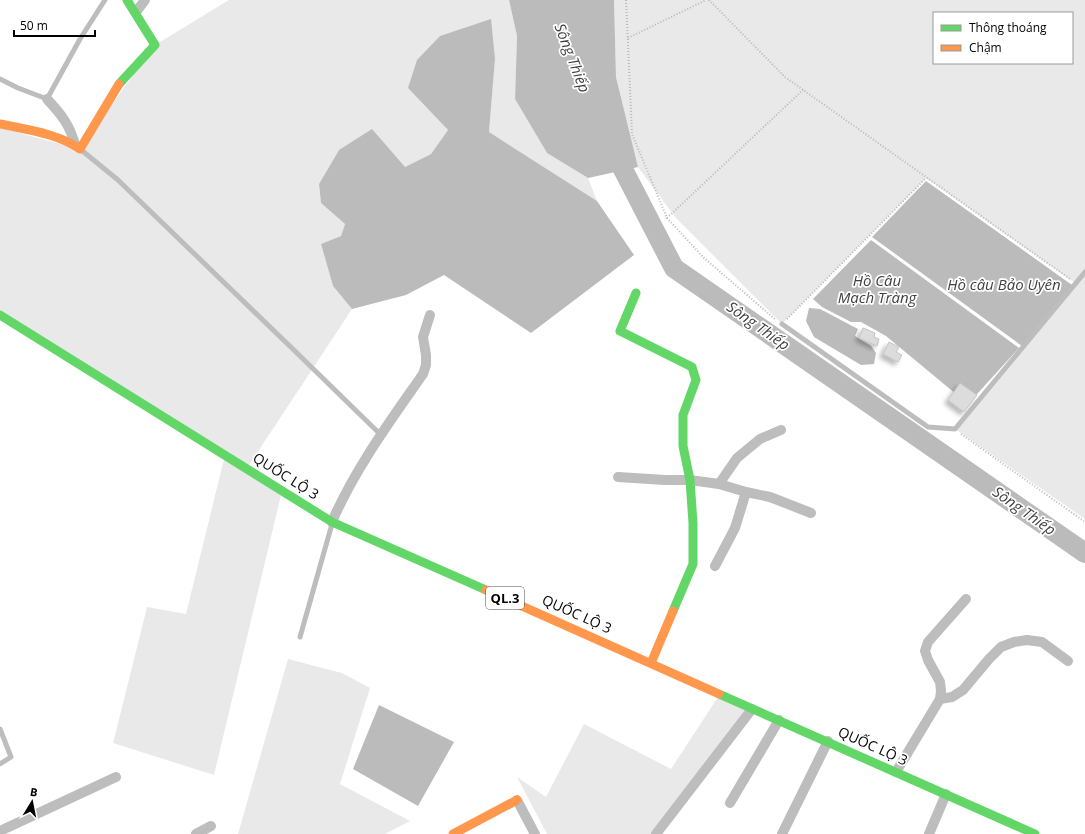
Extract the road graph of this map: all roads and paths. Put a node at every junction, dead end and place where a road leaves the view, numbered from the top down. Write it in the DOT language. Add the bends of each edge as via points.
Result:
graph roads {
  1 [pos="105,0"];
  2 [pos="127,0"];
  3 [pos="146,0"];
  4 [pos="626,0"];
  5 [pos="707,0"];
  6 [pos="136,12"];
  7 [pos="628,38"];
  8 [pos="0,79"];
  9 [pos="803,90"];
  10 [pos="47,99"];
  11 [pos="0,124"];
  12 [pos="77,147"];
  13 [pos="926,178"];
  14 [pos="667,218"];
  15 [pos="1085,272"];
  16 [pos="1076,284"];
  17 [pos="636,293"];
  18 [pos="0,315"];
  19 [pos="430,315"];
  20 [pos="782,324"];
  21 [pos="780,430"];
  22 [pos="955,430"];
  23 [pos="380,435"];
  24 [pos="618,477"];
  25 [pos="690,480"];
  26 [pos="719,484"];
  27 [pos="746,492"];
  28 [pos="811,513"];
  29 [pos="332,522"];
  30 [pos="1085,522"];
  31 [pos="715,566"];
  32 [pos="966,599"];
  33 [pos="300,637"];
  34 [pos="1068,661"];
  35 [pos="651,663"];
  36 [pos="940,699"];
  37 [pos="752,709"];
  38 [pos="779,720"];
  39 [pos="0,729"];
  40 [pos="828,741"];
  41 [pos="0,764"];
  42 [pos="896,772"];
  43 [pos="116,777"];
  44 [pos="946,794"];
  45 [pos="517,800"];
  46 [pos="730,803"];
  47 [pos="212,826"];
  48 [pos="0,831"];
  49 [pos="196,834"];
  50 [pos="453,834"];
  51 [pos="535,834"];
  52 [pos="656,834"];
  53 [pos="782,834"];
  54 [pos="929,834"];
  55 [pos="1035,834"];
  1 -- 10 [label="lane"];
  2 -- 6 [label="main road"];
  3 -- 6 [label="street"];
  4 -- 7 [label="path"];
  5 -- 7 [label="path"];
  5 -- 9 [label="path" via="785,77"];
  6 -- 12 [label="main road" via="155,45 120,82"];
  7 -- 14 [label="path" via="632,134"];
  8 -- 10 [label="lane"];
  9 -- 13 [label="path"];
  9 -- 14 [label="path"];
  10 -- 12 [label="street" via="62,115"];
  11 -- 12 [label="main road" via="62,139"];
  12 -- 23 [label="lane" via="118,180"];
  13 -- 16 [label="path"];
  13 -- 20 [label="path"];
  14 -- 20 [label="path" via="704,258"];
  15 -- 16 [label="lane"];
  16 -- 22 [label="lane"];
  17 -- 25 [label="main road" via="620,331 692,367 696,380 683,415 683,446"];
  18 -- 29 [label="main road, QUỐC LỘ 3 / QL.3"];
  19 -- 23 [label="street" via="423,337 426,355 423,374"];
  20 -- 22 [label="lane" via="928,428"];
  21 -- 26 [label="street" via="760,439 737,458"];
  22 -- 30 [label="path"];
  23 -- 29 [label="street"];
  24 -- 25 [label="street"];
  25 -- 26 [label="street"];
  25 -- 35 [label="main road" via="693,564"];
  26 -- 27 [label="street"];
  27 -- 28 [label="street" via="770,497"];
  27 -- 31 [label="street" via="735,528"];
  29 -- 33 [label="lane"];
  29 -- 35 [label="main road, QUỐC LỘ 3 / QL.3"];
  32 -- 36 [label="street" via="928,642 925,651 940,682"];
  34 -- 36 [label="street" via="1042,642 1014,642 1001,647 963,690"];
  35 -- 37 [label="main road, QUỐC LỘ 3 / QL.3"];
  36 -- 42 [label="street"];
  37 -- 38 [label="main road, QUỐC LỘ 3 / QL.3"];
  37 -- 52 [label="street"];
  38 -- 40 [label="main road, QUỐC LỘ 3 / QL.3"];
  38 -- 46 [label="street"];
  39 -- 41 [label="lane" via="12,757"];
  40 -- 42 [label="main road, QUỐC LỘ 3 / QL.3"];
  40 -- 53 [label="street"];
  42 -- 44 [label="main road, QUỐC LỘ 3 / QL.3"];
  43 -- 48 [label="street"];
  44 -- 54 [label="street"];
  44 -- 55 [label="main road, QUỐC LỘ 3 / QL.3"];
  45 -- 50 [label="main road"];
  45 -- 51 [label="street"];
  47 -- 49 [label="street"];
}
